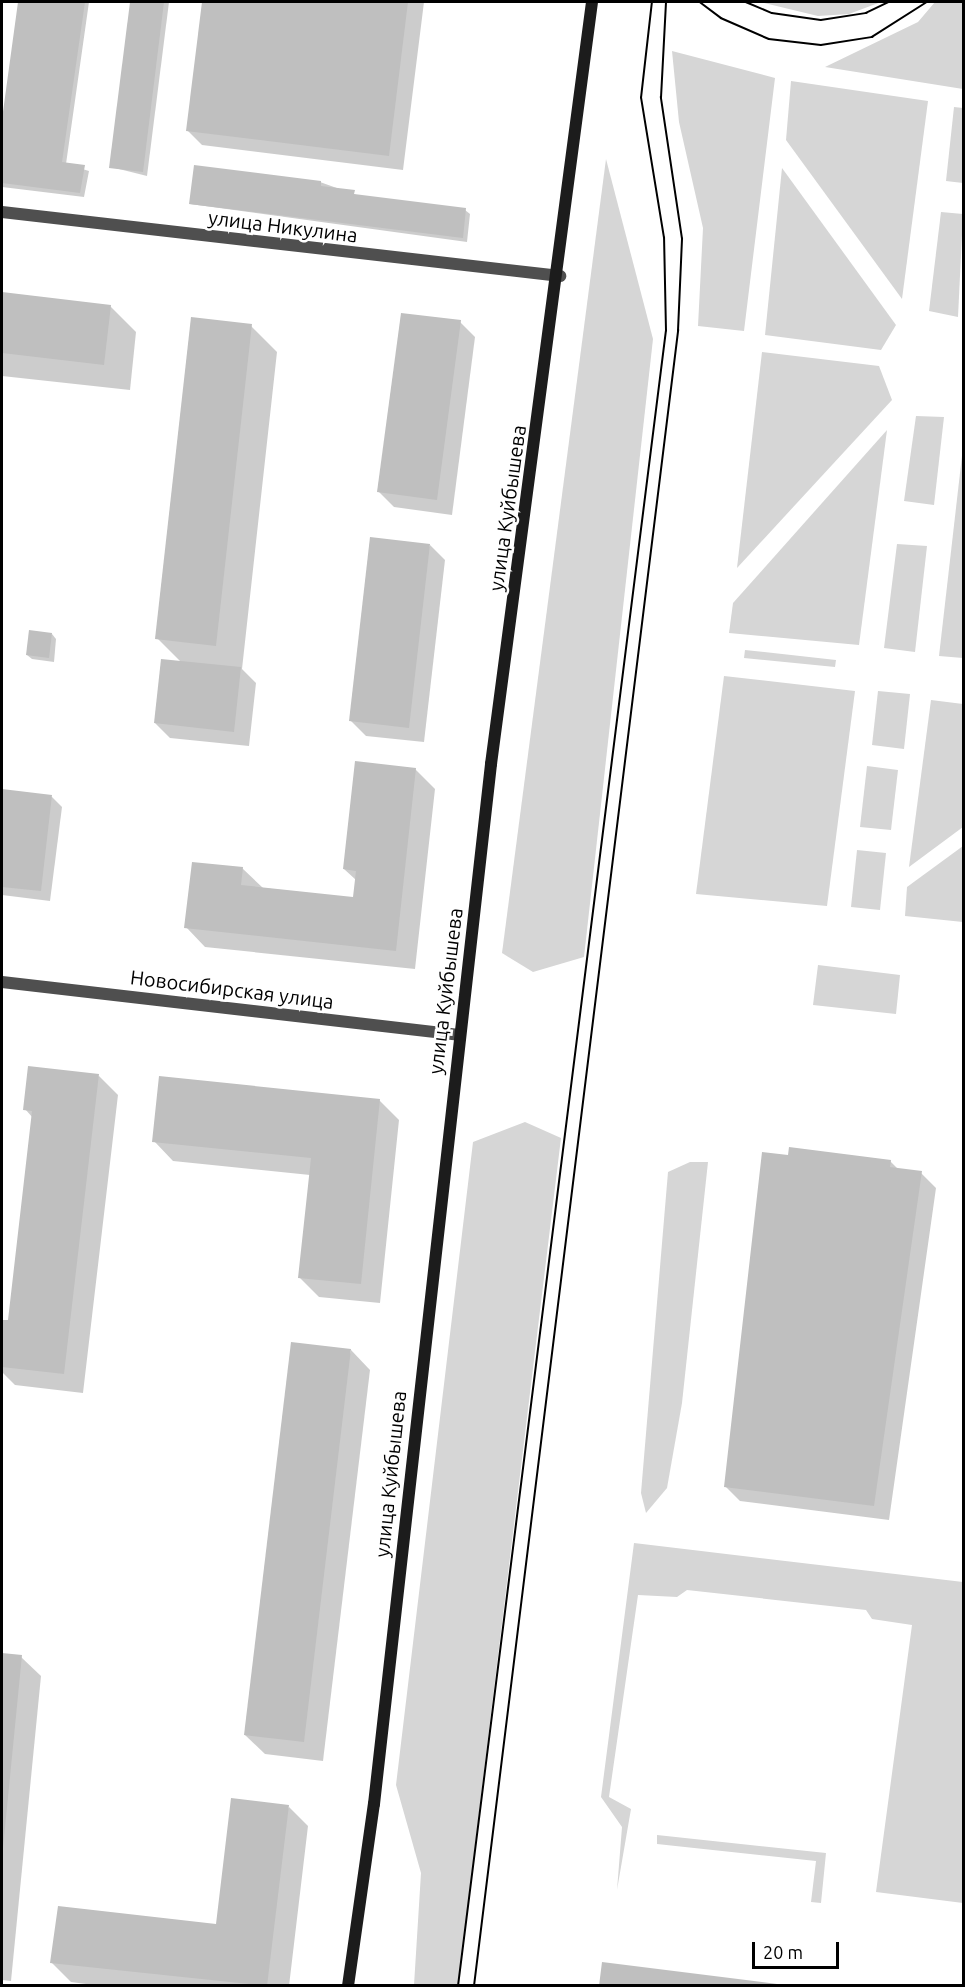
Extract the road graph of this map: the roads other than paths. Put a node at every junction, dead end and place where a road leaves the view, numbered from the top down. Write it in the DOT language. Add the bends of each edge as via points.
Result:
graph roads {
  1 [pos="592,2"];
  2 [pos="2,212"];
  3 [pos="560,276"];
  4 [pos="2,982"];
  5 [pos="459,1035"];
  6 [pos="348,1986"];
  1 -- 3 [label="main road, улица Куйбышева"];
  2 -- 3 [label="street, улица Никулина"];
  3 -- 5 [label="main road, улица Куйбышева"];
  4 -- 5 [label="street, Новосибирская улица"];
  5 -- 6 [label="main road, улица Куйбышева" via="374,1804"];
}
